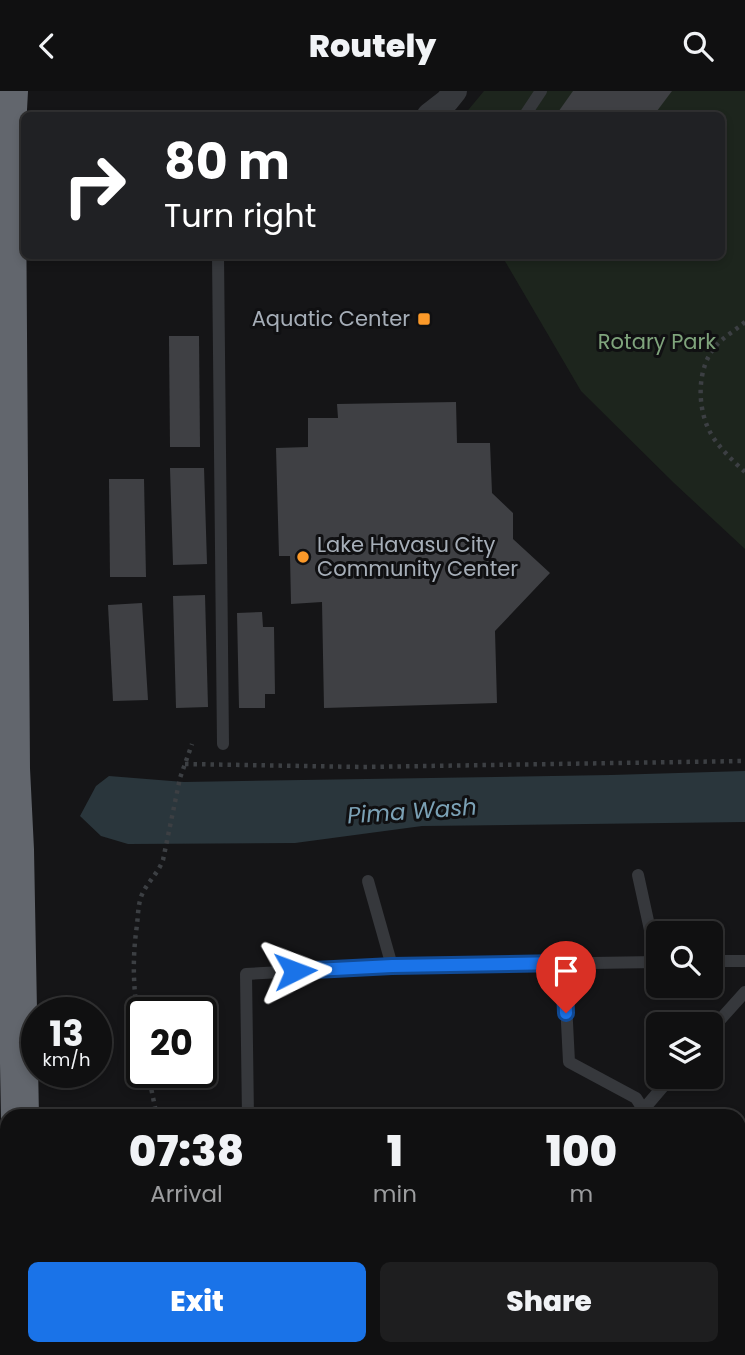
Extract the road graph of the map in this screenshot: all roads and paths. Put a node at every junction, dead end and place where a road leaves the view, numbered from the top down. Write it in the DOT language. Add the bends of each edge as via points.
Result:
graph roads {
  1 [pos="9,91"];
  2 [pos="541,91"];
  3 [pos="526,112"];
  4 [pos="16,132"];
  5 [pos="16,184"];
  6 [pos="218,259"];
  7 [pos="745,322"];
  8 [pos="745,472"];
  9 [pos="192,744"];
  10 [pos="223,744"];
  11 [pos="745,761"];
  12 [pos="185,764"];
  13 [pos="638,875"];
  14 [pos="368,881"];
  15 [pos="648,921"];
  16 [pos="723,961"];
  17 [pos="745,961"];
  18 [pos="646,962"];
  19 [pos="564,963"];
  20 [pos="392,966"];
  21 [pos="745,992"];
  22 [pos="136,997"];
  23 [pos="723,1017"];
  24 [pos="151,1088"];
  25 [pos="662,1089"];
  26 [pos="20,1109"];
  27 [pos="155,1109"];
  28 [pos="248,1109"];
  29 [pos="641,1109"];
  30 [pos="647,1109"];
  1 -- 4 [label="highway"];
  2 -- 3 [label="lane"];
  4 -- 5 [label="highway"];
  5 -- 26 [label="highway" via="11,769"];
  6 -- 10 [label="lane"];
  7 -- 8 [label="path" via="715,347 702,369 702,407 709,432"];
  9 -- 12 [label="path"];
  11 -- 12 [label="path" via="363,767"];
  12 -- 22 [label="path" via="159,871 140,900 133,976"];
  13 -- 15 [label="lane"];
  14 -- 20 [label="lane"];
  16 -- 17 [label="lane"];
  18 -- 19 [label="lane"];
  19 -- 20 [label="lane"];
  19 -- 29 [label="lane" via="569,1062 636,1098"];
  20 -- 28 [label="lane" via="246,974"];
  21 -- 23 [label="lane"];
  24 -- 27 [label="path"];
  25 -- 30 [label="lane"];
}
